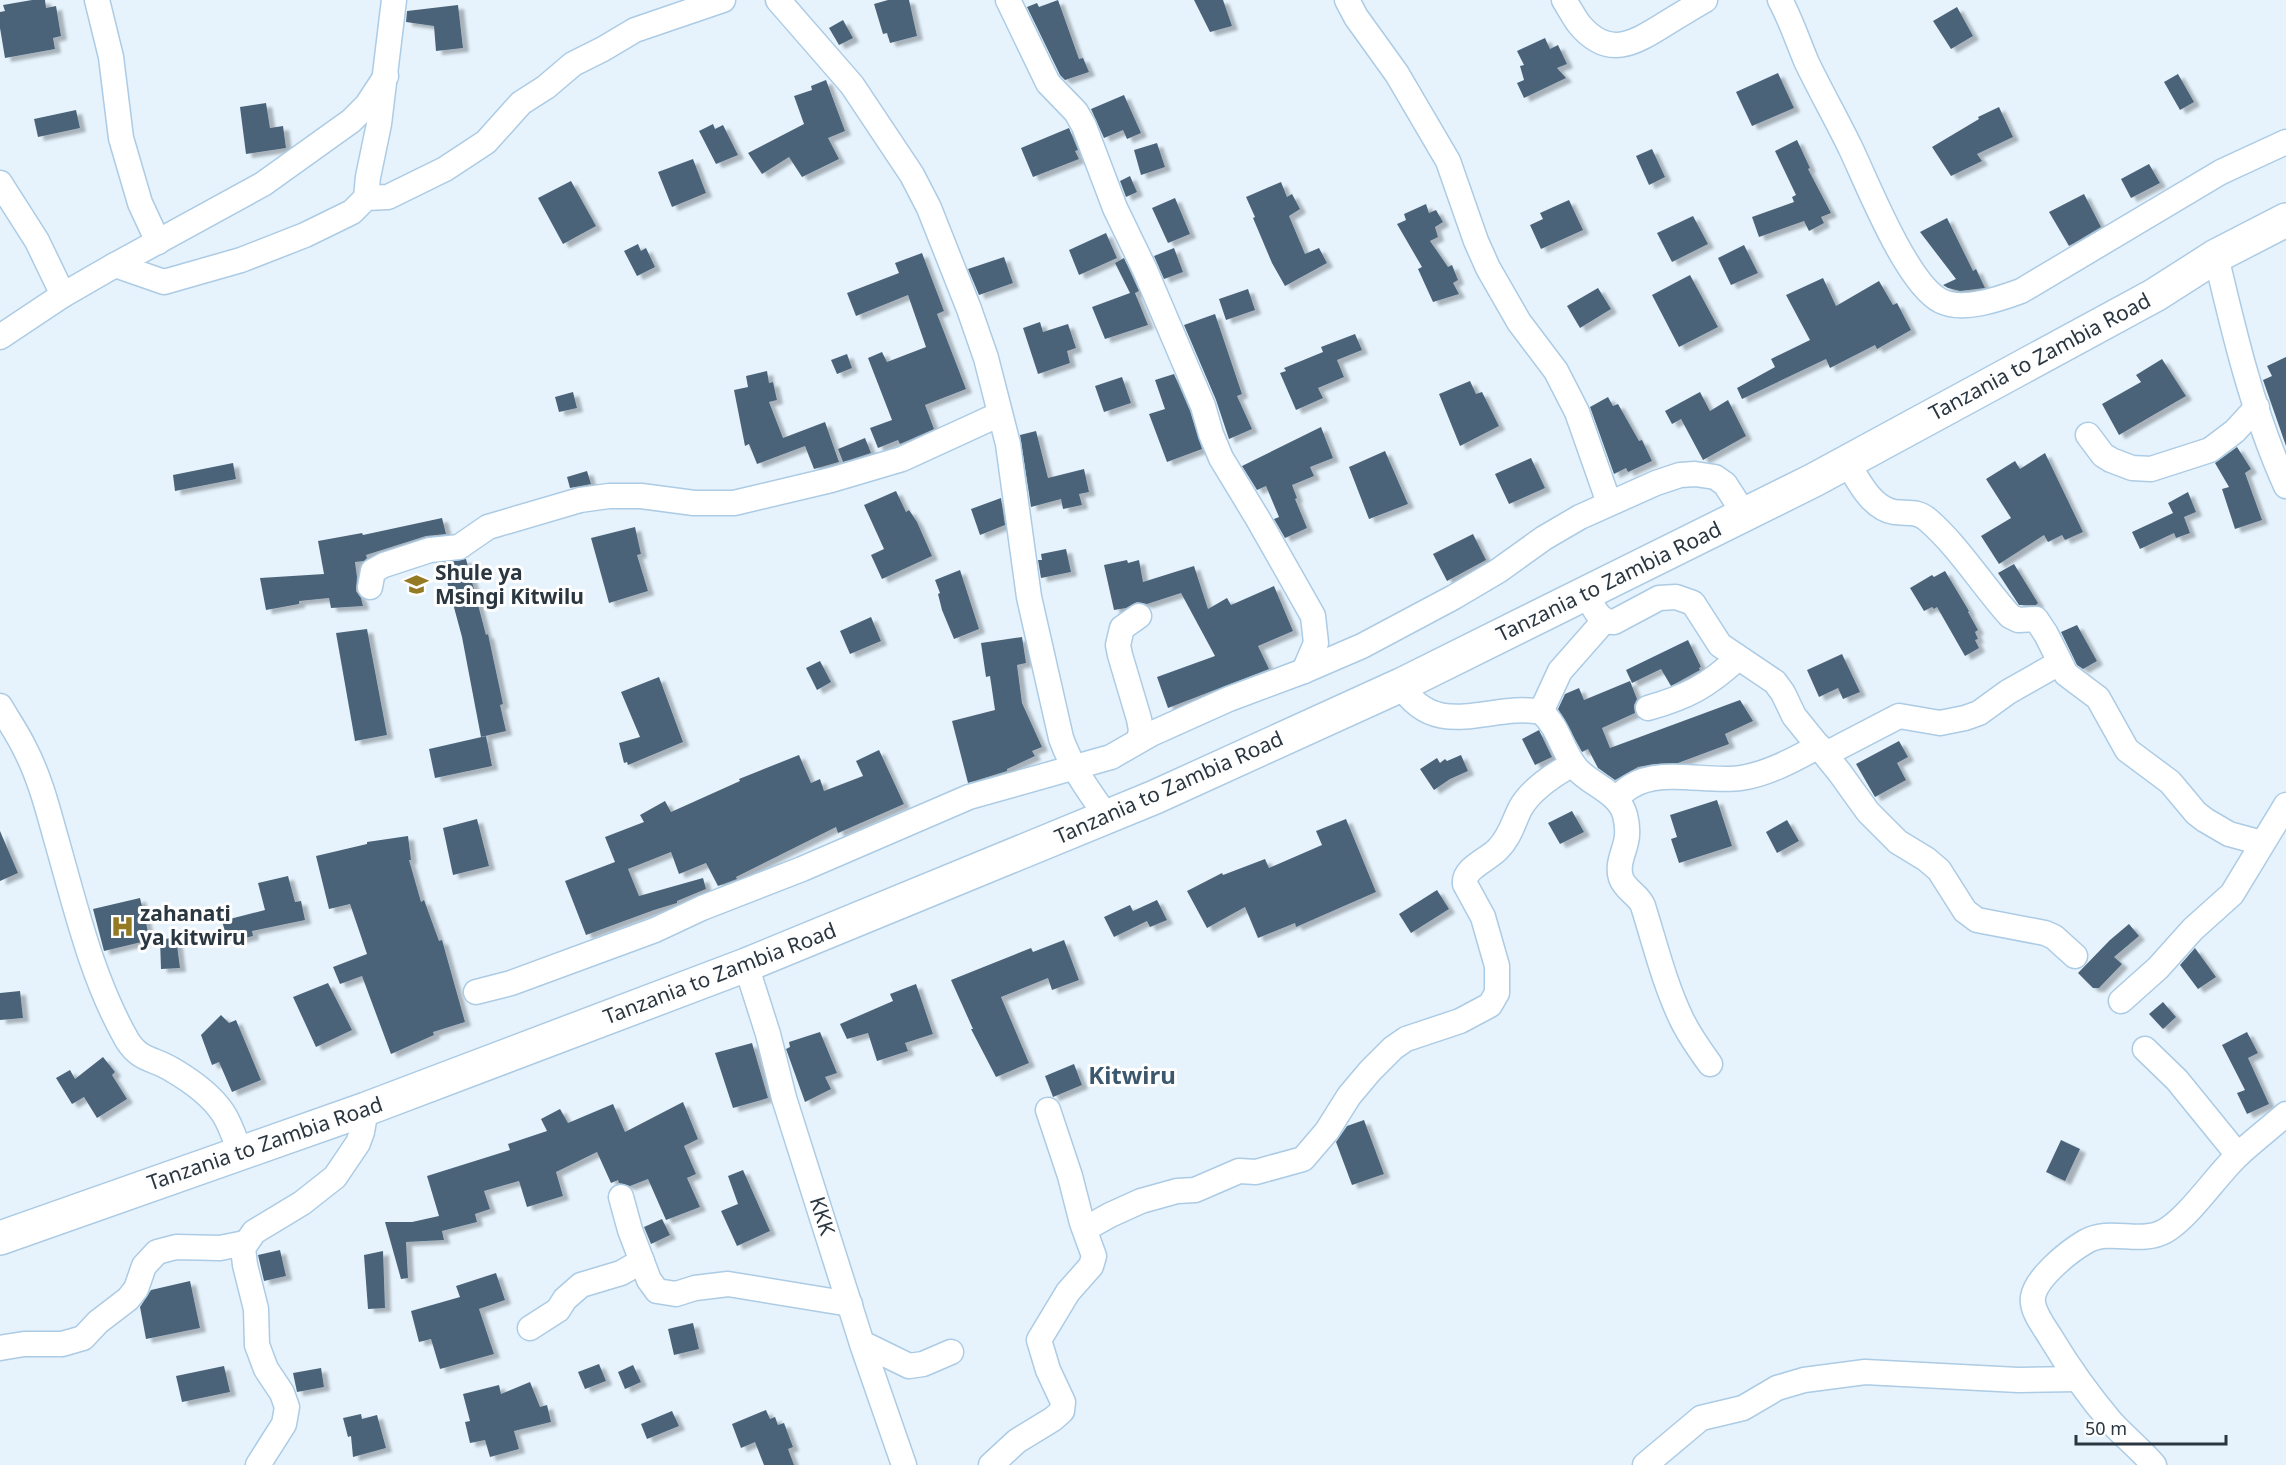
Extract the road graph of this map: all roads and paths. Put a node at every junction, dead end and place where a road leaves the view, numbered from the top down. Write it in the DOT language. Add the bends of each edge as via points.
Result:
graph roads {
  1 [pos="97,0"];
  2 [pos="394,0"];
  3 [pos="723,0"];
  4 [pos="778,0"];
  5 [pos="1008,0"];
  6 [pos="1347,0"];
  7 [pos="1564,0"];
  8 [pos="1705,0"];
  9 [pos="1780,0"];
  10 [pos="386,76"];
  11 [pos="2286,142"];
  12 [pos="0,183"];
  13 [pos="366,198"];
  14 [pos="2286,220"];
  15 [pos="158,242"];
  16 [pos="2216,256"];
  17 [pos="115,265"];
  18 [pos="63,295"];
  19 [pos="0,337"];
  20 [pos="2257,407"];
  21 [pos="1000,414"];
  22 [pos="2088,435"];
  23 [pos="1847,462"];
  24 [pos="2286,486"];
  25 [pos="1609,503"];
  26 [pos="1744,515"];
  27 [pos="370,587"];
  28 [pos="1586,593"];
  29 [pos="1139,616"];
  30 [pos="1604,621"];
  31 [pos="1738,658"];
  32 [pos="2059,663"];
  33 [pos="1304,672"];
  34 [pos="1401,686"];
  35 [pos="0,706"];
  36 [pos="1648,708"];
  37 [pos="1541,712"];
  38 [pos="1139,740"];
  39 [pos="1822,750"];
  40 [pos="1573,764"];
  41 [pos="1075,767"];
  42 [pos="1616,799"];
  43 [pos="2286,805"];
  44 [pos="1108,818"];
  45 [pos="2262,843"];
  46 [pos="2075,956"];
  47 [pos="746,965"];
  48 [pos="476,992"];
  49 [pos="2121,1001"];
  50 [pos="2145,1048"];
  51 [pos="1710,1064"];
  52 [pos="366,1109"];
  53 [pos="1048,1110"];
  54 [pos="2286,1114"];
  55 [pos="241,1155"];
  56 [pos="2238,1155"];
  57 [pos="621,1197"];
  58 [pos="1084,1229"];
  59 [pos="0,1238"];
  60 [pos="245,1243"];
  61 [pos="642,1261"];
  62 [pos="850,1304"];
  63 [pos="530,1328"];
  64 [pos="862,1343"];
  65 [pos="0,1348"];
  66 [pos="951,1352"];
  67 [pos="2077,1379"];
  68 [pos="258,1465"];
  69 [pos="904,1465"];
  70 [pos="991,1465"];
  71 [pos="1645,1465"];
  72 [pos="2154,1465"];
  1 -- 15 [label="street" via="111,57 121,138 140,203"];
  2 -- 10 [label="street"];
  3 -- 13 [label="street" via="635,30 573,64 520,103 486,142 388,197"];
  4 -- 21 [label="street" via="852,85 912,175 969,309"];
  5 -- 33 [label="street" via="1048,82 1084,126 1221,458 1313,616 1316,643"];
  6 -- 25 [label="street" via="1397,74 1448,161 1488,268 1519,322 1556,371 1577,412"];
  7 -- 8 [label="street" via="1590,34 1599,41 1622,46"];
  9 -- 11 [label="street" via="1869,191 1914,277 1946,303 1991,302 2021,291 2221,172"];
  10 -- 13 [label="street"];
  10 -- 15 [label="street" via="351,121 263,184"];
  12 -- 18 [label="street" via="37,241"];
  13 -- 17 [label="street" via="352,212 305,236 241,261 164,282"];
  14 -- 16 [label="highway, Tanzania to Zambia Road"];
  15 -- 17 [label="street"];
  16 -- 20 [label="street"];
  16 -- 23 [label="highway, Tanzania to Zambia Road" via="2155,295"];
  17 -- 18 [label="street"];
  18 -- 19 [label="street"];
  20 -- 22 [label="street" via="2210,450 2151,469 2111,460"];
  20 -- 24 [label="street"];
  21 -- 27 [label="street" via="902,459 763,497 717,504 609,496 550,508 488,527 459,548 430,550 384,565 373,571"];
  21 -- 41 [label="street" via="1008,444 1029,597 1061,738"];
  23 -- 26 [label="highway, Tanzania to Zambia Road"];
  23 -- 32 [label="street" via="1877,503 1891,511 1916,512 1935,526 2010,616 2018,620 2036,619"];
  25 -- 26 [label="street" via="1680,475 1701,474 1725,484"];
  25 -- 33 [label="street" via="1544,538 1438,606"];
  26 -- 28 [label="highway, Tanzania to Zambia Road"];
  28 -- 30 [label="street"];
  28 -- 34 [label="highway, Tanzania to Zambia Road"];
  29 -- 38 [label="street" via="1122,628 1118,645 1139,718"];
  30 -- 31 [label="street" via="1614,622 1659,598 1685,599 1697,606 1720,645"];
  30 -- 37 [label="street" via="1560,671"];
  31 -- 36 [label="street" via="1684,698"];
  31 -- 39 [label="street" via="1773,680 1794,716"];
  32 -- 39 [label="street" via="1979,713 1940,723 1899,716"];
  32 -- 45 [label="street" via="2073,682 2098,698 2127,750 2170,782 2196,813 2229,834"];
  33 -- 38 [label="street" via="1229,699"];
  34 -- 37 [label="street" via="1413,701 1449,717"];
  34 -- 44 [label="highway, Tanzania to Zambia Road"];
  35 -- 55 [label="street" via="25,749 44,797 93,962 126,1038 143,1058 169,1068 213,1102 224,1114"];
  37 -- 40 [label="street"];
  38 -- 41 [label="street" via="1111,757"];
  39 -- 42 [label="street" via="1741,778 1651,779 1630,787"];
  39 -- 46 [label="street" via="1880,826 1939,870 1971,916 2045,933"];
  40 -- 42 [label="street"];
  40 -- 58 [label="street" via="1533,792 1508,838 1465,879 1483,917 1497,966 1497,993 1490,1005 1393,1048 1349,1096 1303,1159 1256,1172 1239,1171 1195,1190 1142,1201"];
  41 -- 44 [label="street"];
  41 -- 48 [label="street" via="969,797 655,930"];
  42 -- 51 [label="street" via="1626,824 1620,863 1622,879 1642,903 1670,992 1691,1037"];
  43 -- 45 [label="street"];
  44 -- 47 [label="highway, Tanzania to Zambia Road"];
  45 -- 49 [label="street" via="2232,894"];
  47 -- 52 [label="highway, Tanzania to Zambia Road"];
  47 -- 62 [label="street, KKK"];
  50 -- 56 [label="street" via="2177,1080"];
  52 -- 55 [label="highway, Tanzania to Zambia Road"];
  52 -- 60 [label="street" via="358,1143 335,1177 254,1232"];
  53 -- 58 [label="street"];
  54 -- 56 [label="street"];
  55 -- 59 [label="highway, Tanzania to Zambia Road"];
  56 -- 67 [label="street" via="2165,1231 2149,1237 2097,1236 2067,1255 2038,1282 2033,1299 2037,1315"];
  57 -- 61 [label="street"];
  58 -- 70 [label="street" via="1094,1261 1068,1292 1039,1340 1063,1402 1062,1411 1029,1432"];
  60 -- 65 [label="street" via="220,1248 176,1247 157,1252 144,1266 128,1299 83,1338 62,1344"];
  60 -- 68 [label="street" via="245,1264 256,1309 257,1345 287,1407 284,1424"];
  61 -- 62 [label="street" via="652,1287 667,1294 728,1284"];
  61 -- 63 [label="street" via="621,1273 581,1285 558,1310"];
  62 -- 64 [label="street, KKK"];
  64 -- 66 [label="street" via="909,1366"];
  64 -- 69 [label="street, KKK"];
  67 -- 71 [label="street" via="1942,1378 1865,1372 1804,1380 1777,1388 1743,1408 1701,1418"];
  67 -- 72 [label="street"];
}
